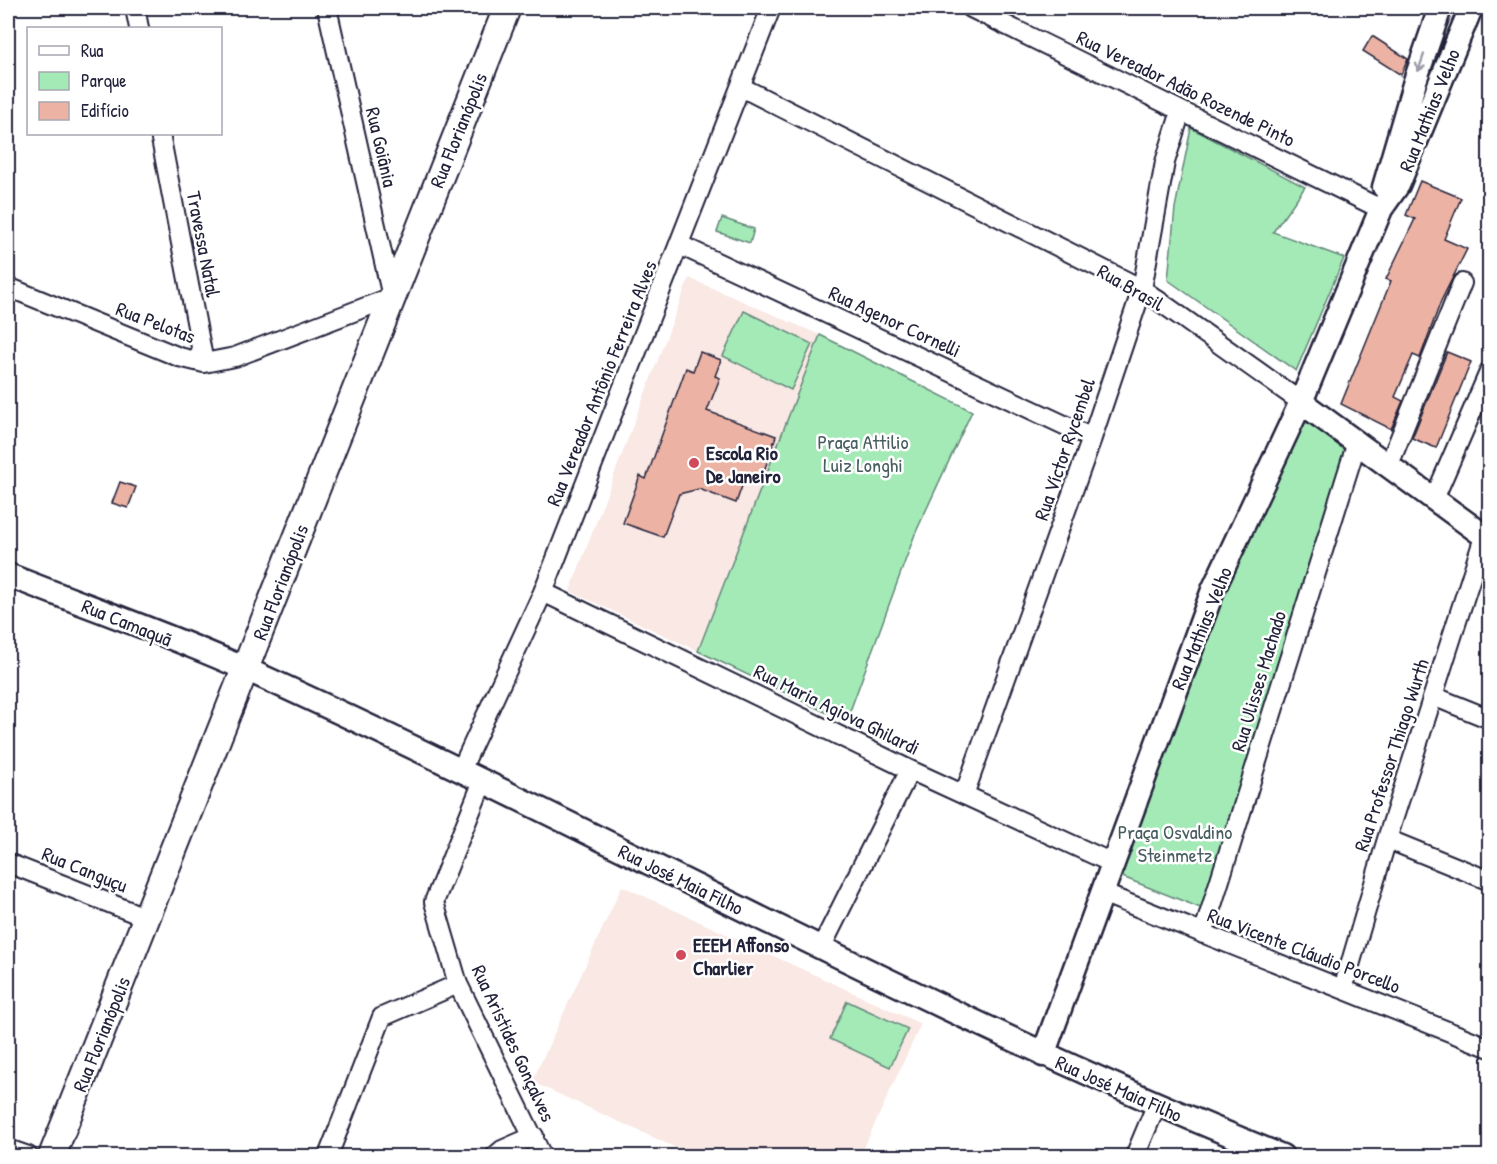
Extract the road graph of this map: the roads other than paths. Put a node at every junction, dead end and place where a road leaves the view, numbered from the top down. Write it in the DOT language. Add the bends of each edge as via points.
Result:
graph roads {
  1 [pos="135,8"];
  2 [pos="327,8"];
  3 [pos="507,8"];
  4 [pos="771,8"];
  5 [pos="971,8"];
  6 [pos="1440,8"];
  7 [pos="1469,10"];
  8 [pos="139,27"];
  9 [pos="741,87"];
  10 [pos="1181,111"];
  11 [pos="160,135"];
  12 [pos="1381,209"];
  13 [pos="680,245"];
  14 [pos="1462,283"];
  15 [pos="8,286"];
  16 [pos="1142,289"];
  17 [pos="392,297"];
  18 [pos="204,363"];
  19 [pos="1490,370"];
  20 [pos="1301,402"];
  21 [pos="1092,438"];
  22 [pos="1357,442"];
  23 [pos="1389,465"];
  24 [pos="1434,499"];
  25 [pos="1487,538"];
  26 [pos="8,575"];
  27 [pos="543,592"];
  28 [pos="246,669"];
  29 [pos="1433,696"];
  30 [pos="1490,719"];
  31 [pos="461,770"];
  32 [pos="910,770"];
  33 [pos="483,781"];
  34 [pos="964,795"];
  35 [pos="1387,839"];
  36 [pos="8,862"];
  37 [pos="1112,862"];
  38 [pos="1490,881"];
  39 [pos="1102,893"];
  40 [pos="147,918"];
  41 [pos="1203,934"];
  42 [pos="821,948"];
  43 [pos="458,984"];
  44 [pos="1343,989"];
  45 [pos="1490,1048"];
  46 [pos="1043,1055"];
  47 [pos="1156,1106"];
  48 [pos="534,1136"];
  49 [pos="8,1149"];
  50 [pos="28,1156"];
  51 [pos="52,1156"];
  52 [pos="328,1156"];
  53 [pos="495,1156"];
  54 [pos="542,1156"];
  55 [pos="1135,1156"];
  56 [pos="1282,1156"];
  1 -- 8 [label="street"];
  2 -- 17 [label="street, Rua Goiânia"];
  3 -- 17 [label="main road, Rua Florianópolis"];
  4 -- 9 [label="street, Rua Vereador Antônio Ferreira Alves"];
  5 -- 10 [label="street, Rua Vereador Adão Rozende Pinto"];
  6 -- 12 [label="street, Rua Mathias Velho, one-way" via="1412,92"];
  7 -- 12 [label="street, Rua Mathias Velho" via="1398,185"];
  9 -- 13 [label="street, Rua Vereador Antônio Ferreira Alves"];
  9 -- 16 [label="street, Rua Brasil"];
  10 -- 12 [label="street, Rua Vereador Adão Rozende Pinto"];
  10 -- 16 [label="street, Rua Víctor Rycembel" via="1165,162"];
  11 -- 18 [label="street, Travessa Natal"];
  12 -- 20 [label="street, Rua Mathias Velho"];
  13 -- 21 [label="street, Rua Agenor Cornelli"];
  13 -- 27 [label="street, Rua Vereador Antônio Ferreira Alves"];
  14 -- 23 [label="street"];
  15 -- 18 [label="street, Rua Pelotas" via="179,357"];
  16 -- 20 [label="street, Rua Brasil"];
  16 -- 21 [label="street, Rua Víctor Rycembel"];
  17 -- 18 [label="street, Rua Pelotas" via="235,357"];
  17 -- 28 [label="main road, Rua Florianópolis"];
  19 -- 24 [label="street"];
  20 -- 22 [label="street, Rua Brasil"];
  20 -- 37 [label="street, Rua Mathias Velho" via="1213,590"];
  21 -- 34 [label="street, Rua Víctor Rycembel"];
  22 -- 23 [label="street, Rua Brasil"];
  22 -- 41 [label="street, Rua Ulisses Machado"];
  23 -- 24 [label="street, Rua Brasil"];
  24 -- 25 [label="street, Rua Brasil"];
  25 -- 29 [label="street, Rua Professor Thiago Wurth"];
  26 -- 28 [label="street, Rua Camaquã"];
  27 -- 31 [label="street, Rua Vereador Antônio Ferreira Alves"];
  27 -- 32 [label="street, Rua Maria Agiova Ghilardi"];
  28 -- 31 [label="street, Rua José Maia Filho"];
  28 -- 40 [label="main road, Rua Florianópolis"];
  29 -- 30 [label="street"];
  29 -- 35 [label="street, Rua Professor Thiago Wurth"];
  31 -- 33 [label="street, Rua José Maia Filho"];
  32 -- 34 [label="street, Rua Maria Agiova Ghilardi"];
  32 -- 42 [label="street"];
  33 -- 42 [label="street, Rua José Maia Filho"];
  33 -- 43 [label="street, Rua Aristides Gonçalves" via="434,902"];
  34 -- 37 [label="street, Rua Maria Agiova Ghilardi"];
  35 -- 38 [label="street"];
  35 -- 44 [label="street, Rua Professor Thiago Wurth"];
  36 -- 40 [label="street, Rua Canguçu"];
  37 -- 39 [label="street, Rua Mathias Velho"];
  39 -- 41 [label="street, Rua Vicente Cláudio Porcello"];
  39 -- 46 [label="street, Rua Mathias Velho"];
  40 -- 51 [label="main road, Rua Florianópolis"];
  41 -- 44 [label="street, Rua Vicente Cláudio Porcello"];
  42 -- 46 [label="street, Rua José Maia Filho"];
  43 -- 48 [label="street, Rua Aristides Gonçalves"];
  43 -- 52 [label="street" via="382,1017"];
  44 -- 45 [label="street, Rua Vicente Cláudio Porcello"];
  46 -- 47 [label="street, Rua José Maia Filho"];
  47 -- 55 [label="street"];
  47 -- 56 [label="street, Rua José Maia Filho"];
  48 -- 53 [label="street"];
  48 -- 54 [label="street, Rua Aristides Gonçalves"];
  49 -- 50 [label="street"];
}
